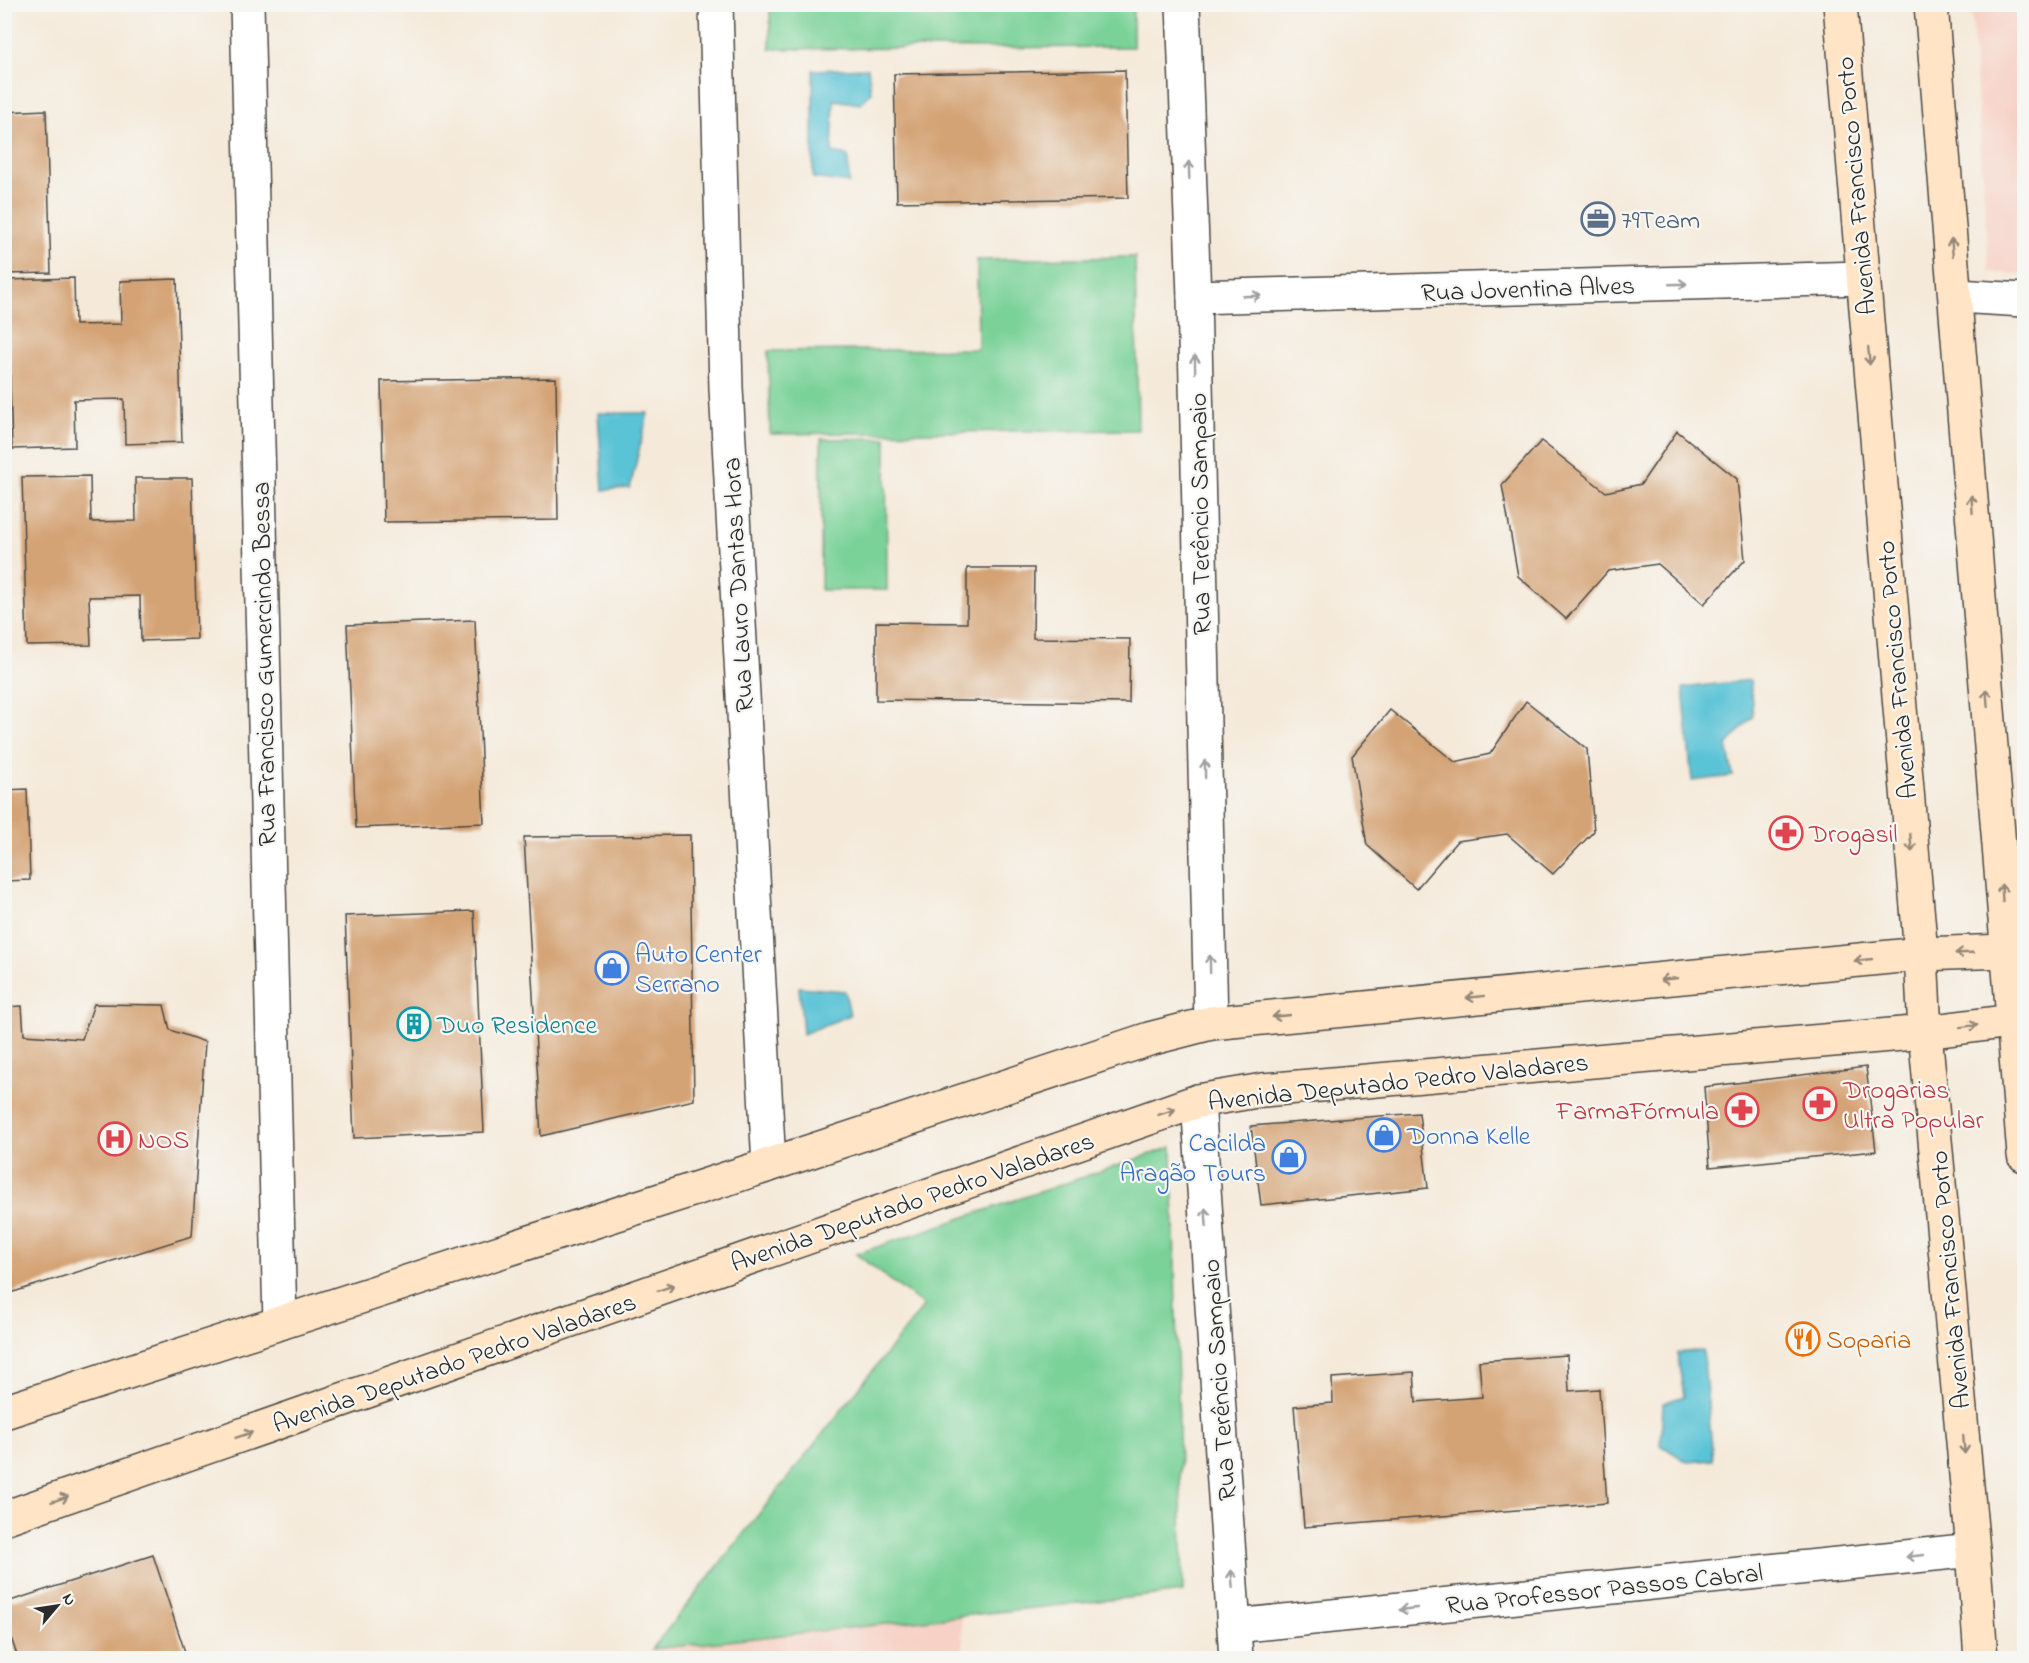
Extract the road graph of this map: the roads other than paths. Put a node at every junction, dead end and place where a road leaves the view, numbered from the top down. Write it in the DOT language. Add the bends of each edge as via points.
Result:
graph roads {
  1 [pos="247,4"];
  2 [pos="717,4"];
  3 [pos="1183,4"];
  4 [pos="1840,4"];
  5 [pos="1931,4"];
  6 [pos="1863,278"];
  7 [pos="1957,296"];
  8 [pos="1194,297"];
  9 [pos="2025,300"];
  10 [pos="2007,951"];
  11 [pos="1921,954"];
  12 [pos="2012,1021"];
  13 [pos="1211,1023"];
  14 [pos="1925,1032"];
  15 [pos="1198,1101"];
  16 [pos="2025,1155"];
  17 [pos="768,1165"];
  18 [pos="280,1323"];
  19 [pos="4,1412"];
  20 [pos="4,1518"];
  21 [pos="1973,1550"];
  22 [pos="1235,1626"];
  23 [pos="1236,1659"];
  24 [pos="1981,1659"];
  1 -- 18 [label="street, Rua Francisco Gumercindo Bessa"];
  2 -- 17 [label="street, Rua Lauro Dantas Hora" via="726,388"];
  8 -- 3 [label="street, Rua Terêncio Sampaio, one-way"];
  4 -- 6 [label="main road, Avenida Francisco Porto"];
  7 -- 5 [label="main road, one-way"];
  8 -- 6 [label="street, Rua Joventina Alves, one-way"];
  6 -- 11 [label="main road, Avenida Francisco Porto, one-way"];
  7 -- 9 [label="street"];
  10 -- 7 [label="main road, one-way"];
  13 -- 8 [label="street, Rua Terêncio Sampaio, one-way"];
  10 -- 11 [label="main road, one-way"];
  10 -- 12 [label="main road"];
  11 -- 13 [label="main road, one-way"];
  11 -- 14 [label="main road, Avenida Francisco Porto"];
  14 -- 12 [label="main road, Avenida Deputado Pedro Valadares, one-way"];
  12 -- 16 [label="main road"];
  13 -- 17 [label="main road" via="1137,1042"];
  14 -- 15 [label="main road, Avenida Deputado Pedro Valadares" via="1263,1090"];
  14 -- 21 [label="main road, Avenida Francisco Porto, one-way"];
  20 -- 15 [label="main road, Avenida Deputado Pedro Valadares, one-way"];
  22 -- 15 [label="street, Rua Terêncio Sampaio, one-way"];
  17 -- 18 [label="main road"];
  18 -- 19 [label="main road"];
  21 -- 22 [label="street, Rua Professor Passos Cabral, one-way"];
  21 -- 24 [label="main road, Avenida Francisco Porto"];
  22 -- 23 [label="street, Rua Terêncio Sampaio"];
}
